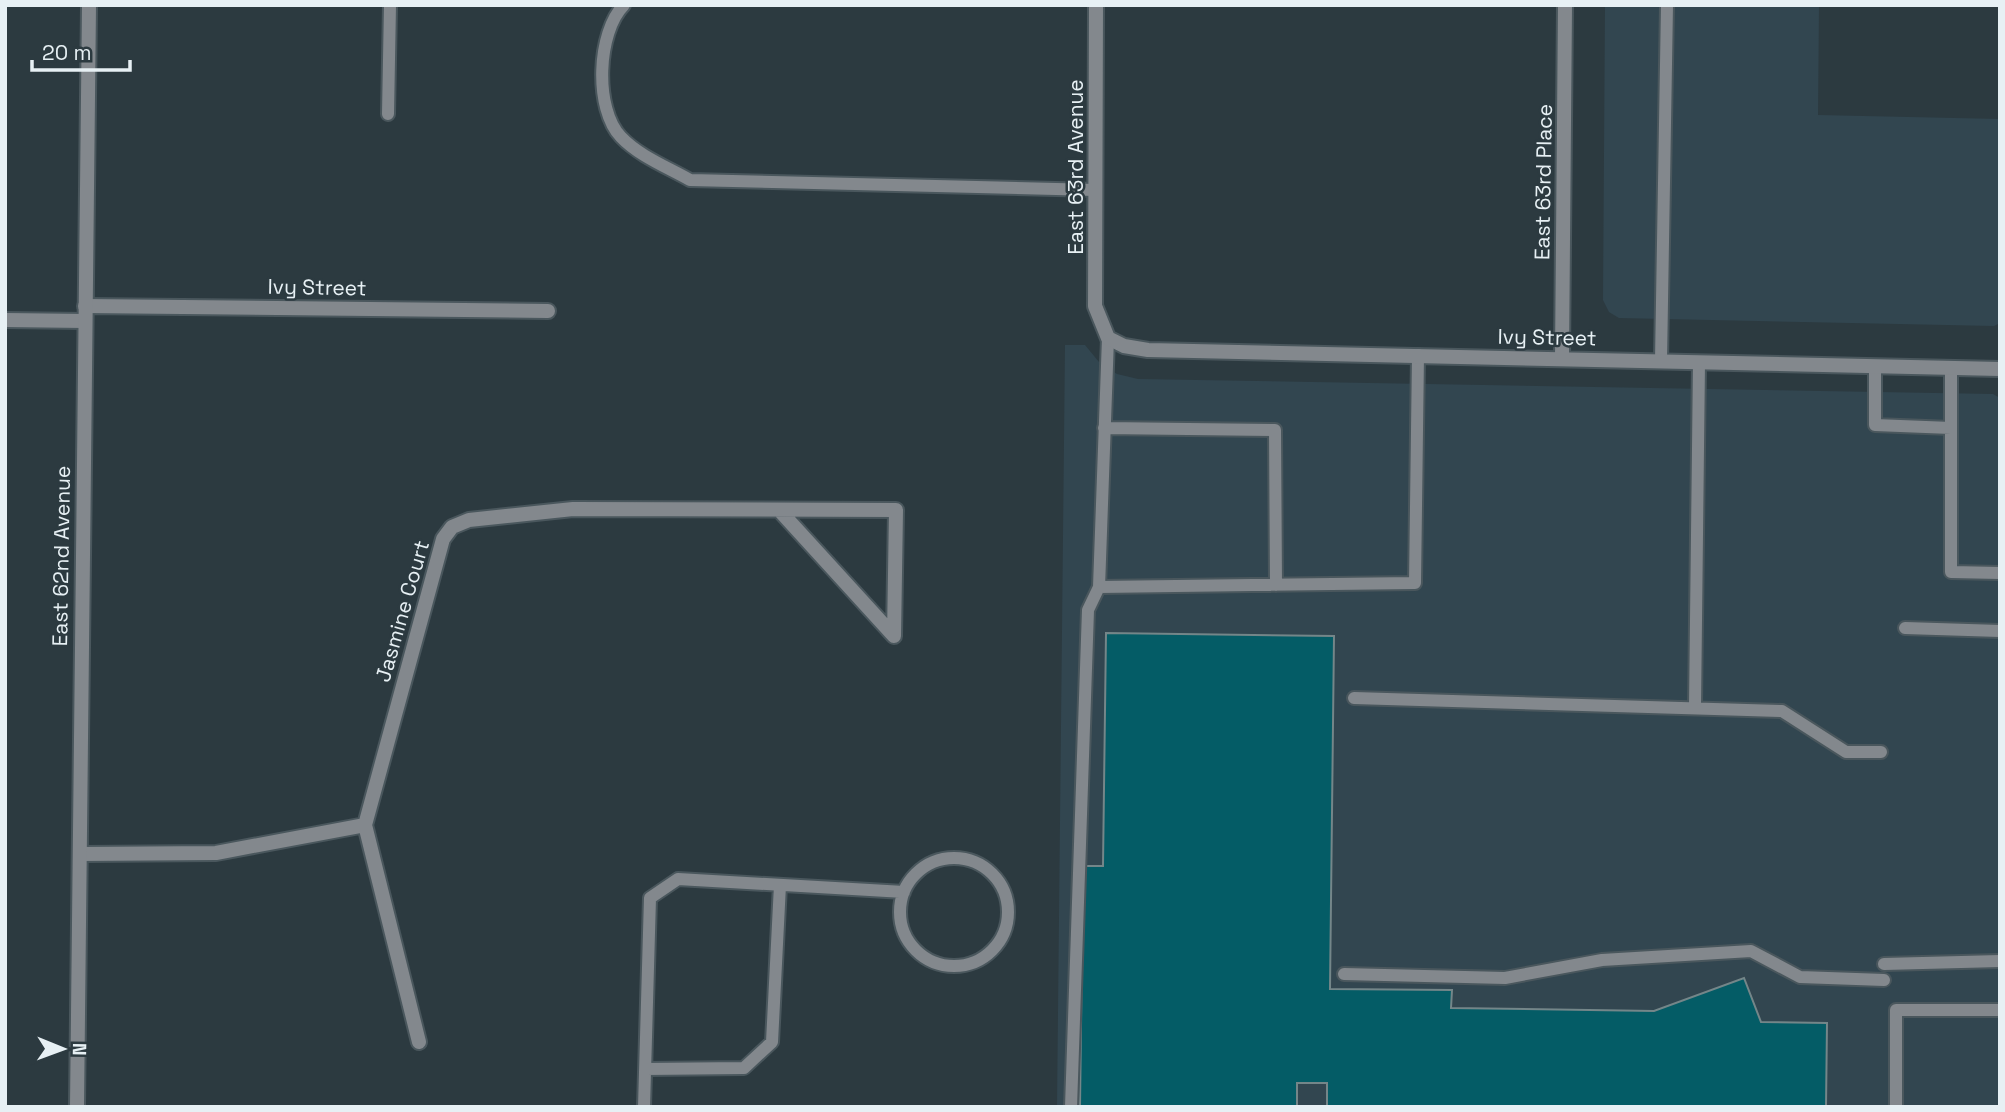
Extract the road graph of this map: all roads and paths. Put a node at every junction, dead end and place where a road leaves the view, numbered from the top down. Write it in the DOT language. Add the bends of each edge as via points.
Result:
graph roads {
  1 [pos="89,5"];
  2 [pos="390,5"];
  3 [pos="624,5"];
  4 [pos="1096,5"];
  5 [pos="1565,5"];
  6 [pos="1667,5"];
  7 [pos="388,114"];
  8 [pos="1096,190"];
  9 [pos="548,311"];
  10 [pos="85,313"];
  11 [pos="5,320"];
  12 [pos="1106,332"];
  13 [pos="1418,355"];
  14 [pos="1562,358"];
  15 [pos="1661,361"];
  16 [pos="1699,362"];
  17 [pos="1875,366"];
  18 [pos="1951,368"];
  19 [pos="2000,369"];
  20 [pos="1104,428"];
  21 [pos="1951,428"];
  22 [pos="781,512"];
  23 [pos="2000,573"];
  24 [pos="1276,585"];
  25 [pos="1099,587"];
  26 [pos="1905,628"];
  27 [pos="2000,631"];
  28 [pos="1354,698"];
  29 [pos="1695,707"];
  30 [pos="1881,752"];
  31 [pos="365,825"];
  32 [pos="81,854"];
  33 [pos="780,885"];
  34 [pos="904,892"];
  35 [pos="2000,961"];
  36 [pos="1884,964"];
  37 [pos="1344,974"];
  38 [pos="1884,980"];
  39 [pos="2000,1010"];
  40 [pos="419,1042"];
  41 [pos="645,1069"];
  42 [pos="77,1107"];
  43 [pos="644,1107"];
  44 [pos="1071,1107"];
  45 [pos="1896,1107"];
  1 -- 10 [label="street, East 62nd Avenue"];
  2 -- 7 [label="lane"];
  3 -- 8 [label="lane" via="615,13 603,53 604,101 610,124 632,146 690,180"];
  4 -- 8 [label="street, East 63rd Avenue"];
  5 -- 14 [label="street, East 63rd Place"];
  6 -- 15 [label="lane"];
  8 -- 12 [label="street, East 63rd Avenue" via="1095,306"];
  9 -- 10 [label="street, Ivy Street"];
  10 -- 11 [label="street, Ivy Street"];
  10 -- 32 [label="street, East 62nd Avenue"];
  12 -- 13 [label="street, Ivy Street" via="1124,346 1148,350"];
  12 -- 20 [label="lane"];
  13 -- 14 [label="street, Ivy Street"];
  13 -- 24 [label="lane" via="1415,583"];
  14 -- 15 [label="street, Ivy Street"];
  15 -- 16 [label="street, Ivy Street"];
  16 -- 17 [label="street, Ivy Street"];
  16 -- 29 [label="lane"];
  17 -- 18 [label="street, Ivy Street"];
  17 -- 21 [label="lane" via="1875,425"];
  18 -- 19 [label="street, Ivy Street"];
  18 -- 21 [label="lane"];
  20 -- 24 [label="lane" via="1275,430"];
  20 -- 25 [label="lane"];
  21 -- 23 [label="lane" via="1951,572"];
  22 -- 22 [label="street, Jasmine Court" via="809,543 894,636 896,510"];
  22 -- 31 [label="street, Jasmine Court" via="573,509 469,520 452,527 443,538"];
  24 -- 25 [label="lane"];
  25 -- 44 [label="lane" via="1088,610"];
  26 -- 27 [label="lane"];
  28 -- 29 [label="lane"];
  29 -- 30 [label="lane" via="1782,711 1846,752"];
  31 -- 32 [label="street" via="216,853"];
  31 -- 40 [label="street, Jasmine Court"];
  32 -- 42 [label="street, East 62nd Avenue"];
  33 -- 34 [label="lane"];
  33 -- 41 [label="lane" via="772,1042 744,1068"];
  33 -- 41 [label="lane" via="678,879 650,898"];
  34 -- 34 [label="lane" via="902,928 911,945 939,964 955,967 986,956 1005,930 1008,914 1003,891 976,863 945,859 928,864"];
  35 -- 36 [label="lane"];
  37 -- 38 [label="lane" via="1505,978 1602,960 1751,951 1800,977"];
  39 -- 45 [label="lane" via="1896,1010"];
  41 -- 43 [label="lane"];
}
